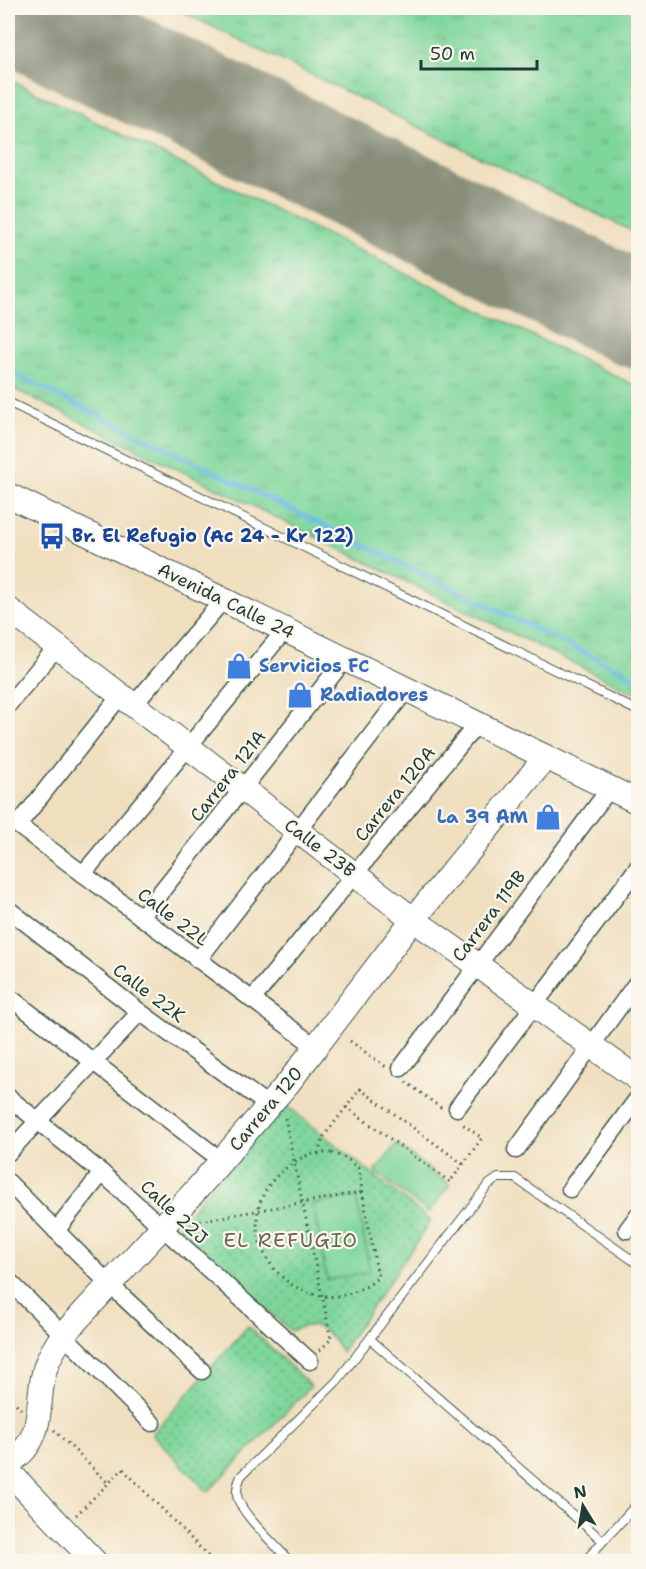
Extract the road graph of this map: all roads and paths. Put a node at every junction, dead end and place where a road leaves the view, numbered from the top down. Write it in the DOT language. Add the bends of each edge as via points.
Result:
graph roads {
  1 [pos="8,402"];
  2 [pos="8,495"];
  3 [pos="223,600"];
  4 [pos="8,609"];
  5 [pos="285,630"];
  6 [pos="56,648"];
  7 [pos="345,659"];
  8 [pos="407,689"];
  9 [pos="126,701"];
  10 [pos="8,705"];
  11 [pos="639,711"];
  12 [pos="477,724"];
  13 [pos="187,748"];
  14 [pos="546,757"];
  15 [pos="610,788"];
  16 [pos="242,789"];
  17 [pos="639,802"];
  18 [pos="13,822"];
  19 [pos="297,831"];
  20 [pos="639,867"];
  21 [pos="83,874"];
  22 [pos="355,875"];
  23 [pos="8,909"];
  24 [pos="141,917"];
  25 [pos="414,920"];
  26 [pos="198,960"];
  27 [pos="477,965"];
  28 [pos="639,981"];
  29 [pos="8,996"];
  30 [pos="252,1000"];
  31 [pos="534,1005"];
  32 [pos="140,1012"];
  33 [pos="350,1041"];
  34 [pos="591,1045"];
  35 [pos="316,1047"];
  36 [pos="93,1062"];
  37 [pos="395,1071"];
  38 [pos="639,1079"];
  39 [pos="8,1097"];
  40 [pos="639,1098"];
  41 [pos="274,1100"];
  42 [pos="346,1107"];
  43 [pos="452,1112"];
  44 [pos="37,1121"];
  45 [pos="516,1150"];
  46 [pos="8,1153"];
  47 [pos="318,1154"];
  48 [pos="222,1161"];
  49 [pos="294,1163"];
  50 [pos="463,1164"];
  51 [pos="102,1173"];
  52 [pos="8,1182"];
  53 [pos="570,1189"];
  54 [pos="362,1192"];
  55 [pos="302,1203"];
  56 [pos="260,1212"];
  57 [pos="639,1215"];
  58 [pos="193,1222"];
  59 [pos="160,1227"];
  60 [pos="627,1230"];
  61 [pos="56,1231"];
  62 [pos="639,1264"];
  63 [pos="8,1280"];
  64 [pos="109,1284"];
  65 [pos="322,1295"];
  66 [pos="63,1335"];
  67 [pos="370,1339"];
  68 [pos="310,1361"];
  69 [pos="202,1371"];
  70 [pos="38,1415"];
  71 [pos="152,1423"];
  72 [pos="8,1465"];
  73 [pos="8,1471"];
  74 [pos="108,1483"];
  75 [pos="639,1503"];
  76 [pos="63,1528"];
  77 [pos="603,1541"];
  78 [pos="95,1562"];
  79 [pos="214,1562"];
  80 [pos="291,1562"];
  81 [pos="584,1562"];
  1 -- 11 [label="lane"];
  2 -- 3 [label="street, Avenida Calle 24"];
  3 -- 5 [label="street, Avenida Calle 24"];
  3 -- 9 [label="street"];
  4 -- 6 [label="street, Calle 23B"];
  5 -- 7 [label="street, Avenida Calle 24"];
  5 -- 13 [label="street"];
  6 -- 9 [label="street, Calle 23B"];
  6 -- 10 [label="street"];
  7 -- 8 [label="street, Avenida Calle 24"];
  7 -- 16 [label="street, Carrera 121A"];
  8 -- 12 [label="street, Avenida Calle 24"];
  8 -- 19 [label="street"];
  9 -- 13 [label="street, Calle 23B"];
  9 -- 18 [label="street"];
  12 -- 14 [label="street, Avenida Calle 24"];
  12 -- 22 [label="street, Carrera 120A"];
  13 -- 16 [label="street, Calle 23B"];
  13 -- 21 [label="street"];
  14 -- 15 [label="street, Avenida Calle 24"];
  14 -- 25 [label="street, Carrera 120"];
  15 -- 17 [label="street, Avenida Calle 24"];
  15 -- 27 [label="street, Carrera 119B"];
  16 -- 19 [label="street, Calle 23B"];
  16 -- 24 [label="street, Carrera 121A"];
  18 -- 21 [label="street, Calle 22L"];
  19 -- 22 [label="street, Calle 23B"];
  19 -- 26 [label="street"];
  20 -- 31 [label="street"];
  21 -- 24 [label="street, Calle 22L"];
  22 -- 25 [label="street, Calle 23B"];
  22 -- 30 [label="street, Carrera 120A"];
  23 -- 32 [label="street, Calle 22K"];
  24 -- 26 [label="street, Calle 22L"];
  25 -- 27 [label="street, Calle 23B"];
  25 -- 35 [label="street, Carrera 120"];
  26 -- 30 [label="street, Calle 22L"];
  27 -- 31 [label="street, Calle 23B"];
  27 -- 37 [label="street, Carrera 119B"];
  28 -- 34 [label="street"];
  29 -- 36 [label="street"];
  30 -- 35 [label="street, Calle 22L"];
  31 -- 34 [label="street, Calle 23B"];
  31 -- 43 [label="street"];
  32 -- 36 [label="street"];
  32 -- 41 [label="street, Calle 22K"];
  33 -- 37 [label="path"];
  34 -- 38 [label="street, Calle 23B"];
  34 -- 45 [label="street"];
  35 -- 41 [label="street, Carrera 120"];
  36 -- 44 [label="street"];
  36 -- 48 [label="street"];
  37 -- 43 [label="path"];
  39 -- 44 [label="street, Calle 22J"];
  40 -- 53 [label="street"];
  41 -- 48 [label="street, Carrera 120"];
  41 -- 49 [label="path"];
  42 -- 47 [label="path" via="324,1136"];
  42 -- 50 [label="path" via="360,1089"];
  42 -- 50 [label="path" via="450,1182"];
  43 -- 50 [label="path" via="482,1138"];
  44 -- 46 [label="street"];
  44 -- 51 [label="street, Calle 22J"];
  47 -- 49 [label="path"];
  47 -- 54 [label="path" via="332,1153 354,1164"];
  48 -- 59 [label="street, Carrera 120"];
  49 -- 55 [label="path"];
  49 -- 56 [label="path" via="272,1181"];
  51 -- 59 [label="street, Calle 22J"];
  51 -- 61 [label="street"];
  52 -- 61 [label="street"];
  54 -- 55 [label="path"];
  54 -- 65 [label="path" via="378,1277 364,1288 340,1296"];
  55 -- 56 [label="path"];
  55 -- 65 [label="path"];
  56 -- 58 [label="path"];
  56 -- 65 [label="path" via="257,1224 261,1249 273,1270 292,1286"];
  57 -- 60 [label="street"];
  59 -- 64 [label="street, Carrera 120"];
  59 -- 68 [label="street, Calle 22J"];
  61 -- 64 [label="street"];
  62 -- 67 [label="lane" via="515,1178 498,1178 488,1185"];
  63 -- 66 [label="street"];
  64 -- 66 [label="street, Carrera 120"];
  64 -- 69 [label="street"];
  65 -- 68 [label="path" via="331,1339"];
  66 -- 70 [label="street, Carrera 120" via="44,1372"];
  66 -- 71 [label="street"];
  67 -- 77 [label="lane"];
  67 -- 80 [label="lane" via="338,1381 241,1476 237,1486 243,1510"];
  70 -- 72 [label="street, Carrera 120" via="33,1436"];
  70 -- 74 [label="path"];
  73 -- 76 [label="street"];
  74 -- 76 [label="path"];
  74 -- 79 [label="path" via="123,1468"];
  75 -- 77 [label="lane"];
  76 -- 78 [label="street"];
  77 -- 81 [label="lane"];
}
